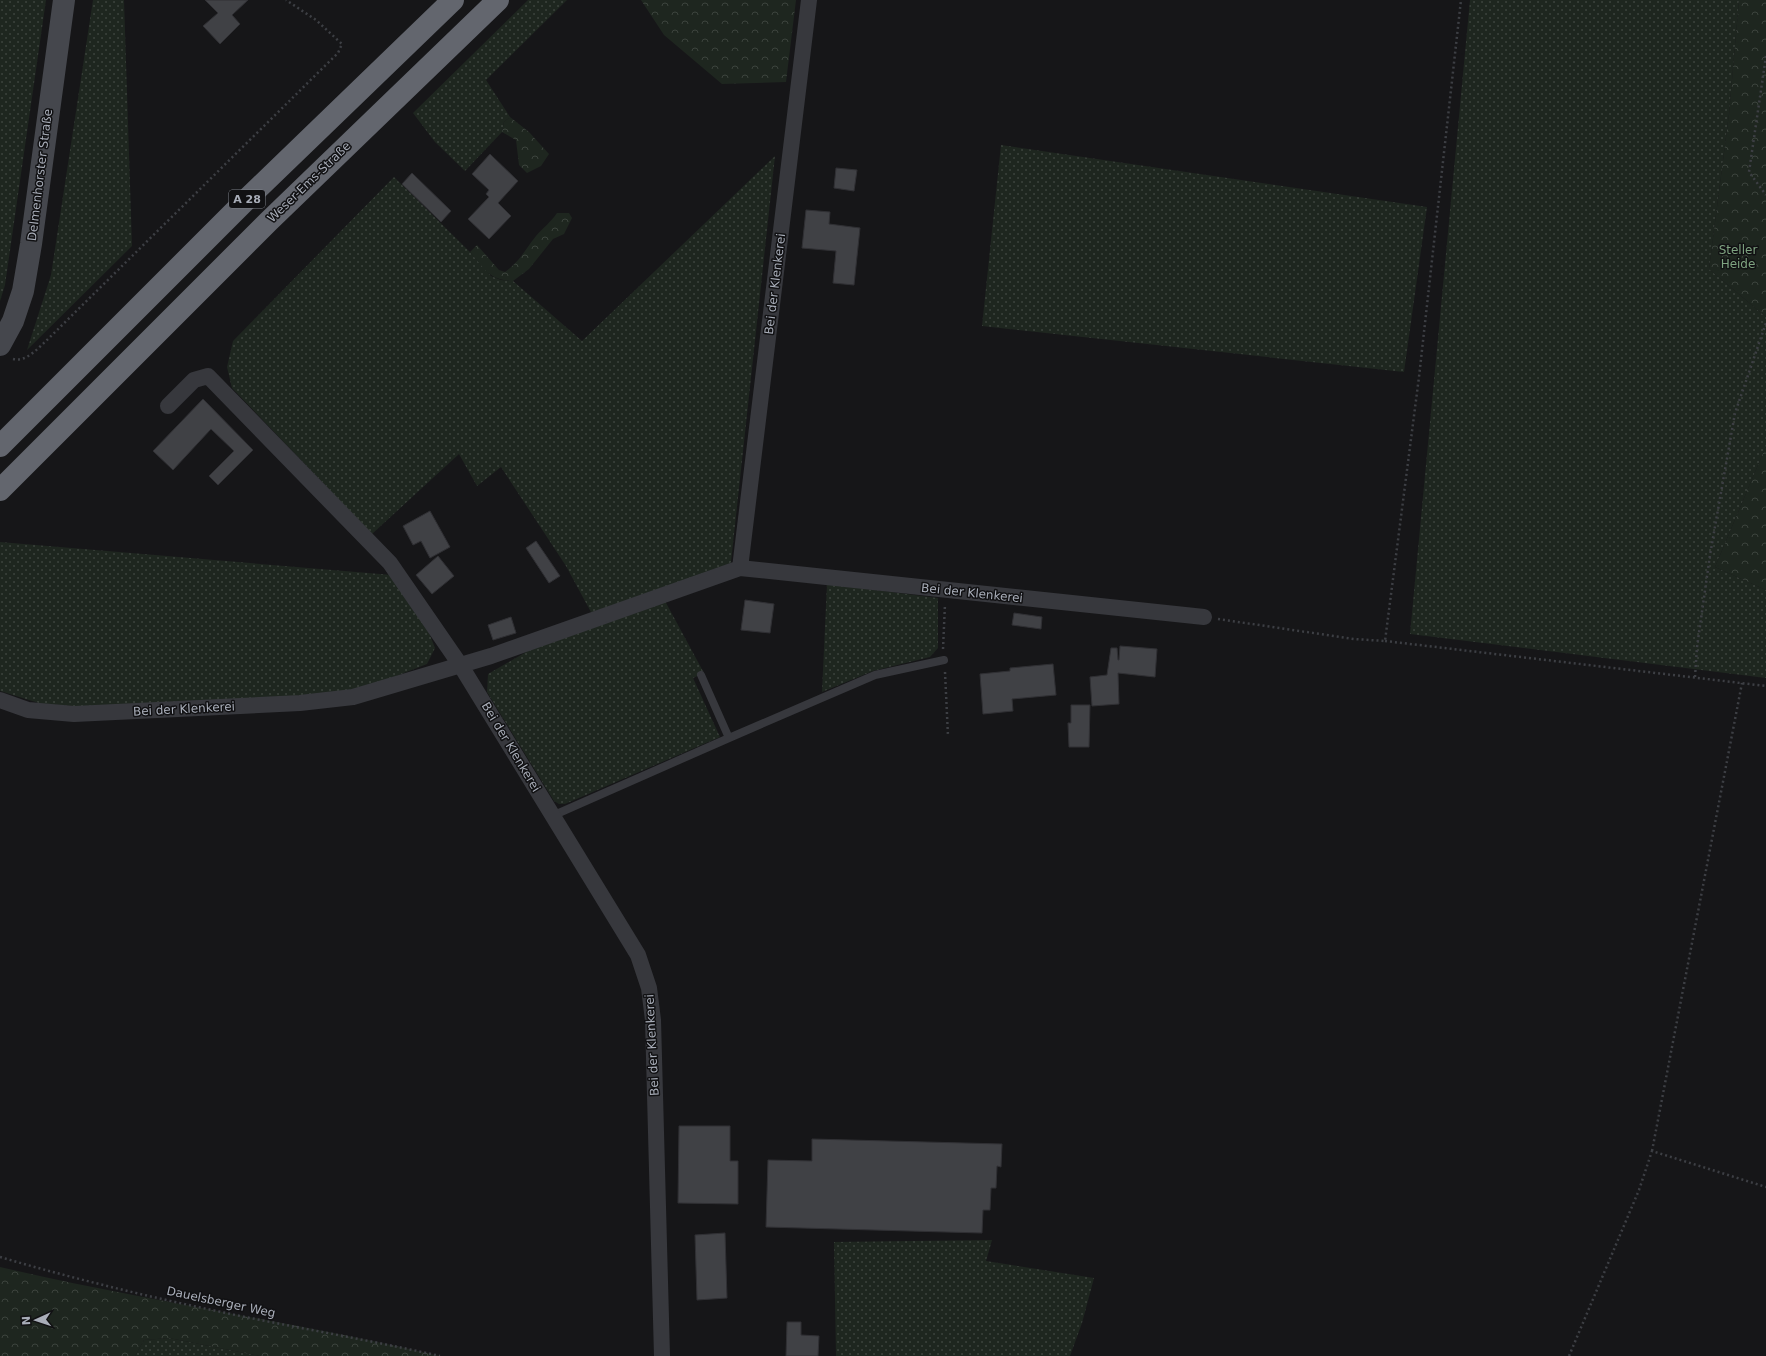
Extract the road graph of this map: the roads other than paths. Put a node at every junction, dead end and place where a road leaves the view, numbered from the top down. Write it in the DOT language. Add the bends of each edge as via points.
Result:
graph roads {
  1 [pos="64,0"];
  2 [pos="453,0"];
  3 [pos="498,0"];
  4 [pos="809,0"];
  5 [pos="4,351"];
  6 [pos="168,406"];
  7 [pos="0,446"];
  8 [pos="0,490"];
  9 [pos="740,568"];
  10 [pos="1204,617"];
  11 [pos="944,660"];
  12 [pos="462,666"];
  13 [pos="701,675"];
  14 [pos="0,700"];
  15 [pos="729,738"];
  16 [pos="552,816"];
  17 [pos="662,1356"];
  1 -- 5 [label="street, Delmenhorster Straße" via="23,291"];
  2 -- 7 [label="highway, A 28" via="248,197"];
  3 -- 8 [label="highway, Weser-Ems-Straße / A 28" via="268,220"];
  4 -- 9 [label="street, Bei der Klenkerei"];
  6 -- 12 [label="street, Bei der Klenkerei" via="194,380 208,376 217,383 390,563"];
  9 -- 10 [label="street, Bei der Klenkerei"];
  9 -- 12 [label="street, Bei der Klenkerei"];
  11 -- 15 [label="lane" via="875,675"];
  12 -- 14 [label="street, Bei der Klenkerei" via="353,697 300,703 74,714 28,710"];
  12 -- 16 [label="street, Bei der Klenkerei"];
  13 -- 15 [label="lane"];
  15 -- 16 [label="lane"];
  16 -- 17 [label="street, Bei der Klenkerei" via="638,955 649,988 653,1020"];
}
